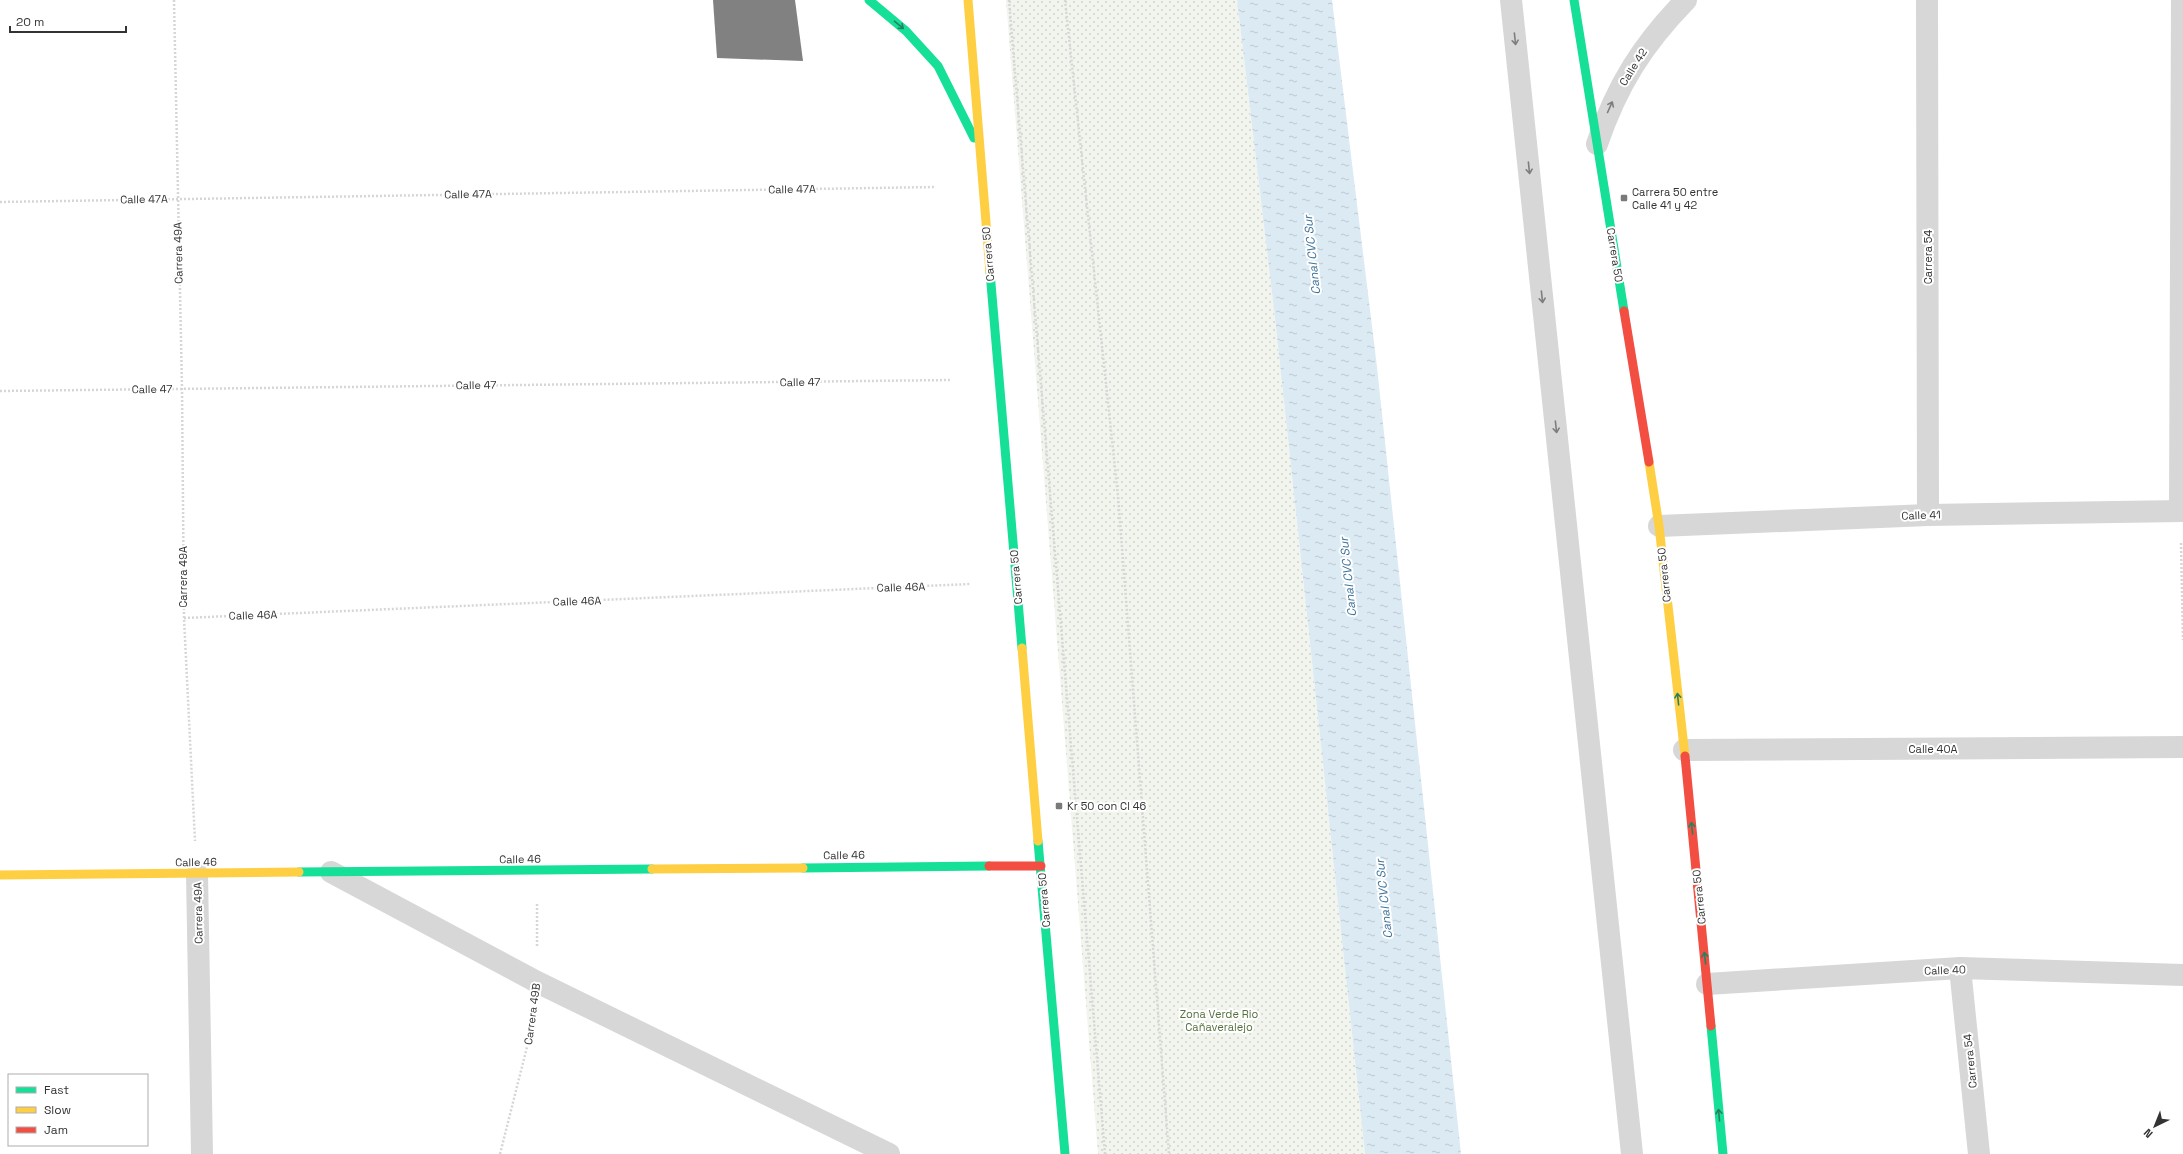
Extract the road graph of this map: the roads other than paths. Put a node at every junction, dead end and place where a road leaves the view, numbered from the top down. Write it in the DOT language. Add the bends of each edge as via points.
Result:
graph roads {
  1 [pos="869,0"];
  2 [pos="968,0"];
  3 [pos="1511,0"];
  4 [pos="1574,0"];
  5 [pos="1686,0"];
  6 [pos="1928,0"];
  7 [pos="2182,0"];
  8 [pos="1597,144"];
  9 [pos="979,148"];
  10 [pos="2181,511"];
  11 [pos="1928,515"];
  12 [pos="1659,526"];
  13 [pos="2183,747"];
  14 [pos="1684,750"];
  15 [pos="1041,866"];
  16 [pos="331,872"];
  17 [pos="197,874"];
  18 [pos="0,875"];
  19 [pos="1960,968"];
  20 [pos="2183,974"];
  21 [pos="1708,984"];
  22 [pos="202,1154"];
  23 [pos="889,1154"];
  24 [pos="1065,1154"];
  25 [pos="1632,1154"];
  26 [pos="1723,1154"];
  27 [pos="1979,1154"];
  1 -- 9 [label="street, one-way" via="906,31 938,66"];
  2 -- 9 [label="street, Carrera 50"];
  3 -- 25 [label="street, one-way"];
  4 -- 8 [label="street, Carrera 50"];
  8 -- 5 [label="street, Calle 42, one-way" via="1610,108 1632,66 1660,26"];
  6 -- 11 [label="street, Carrera 54"];
  7 -- 10 [label="street"];
  8 -- 12 [label="street, Carrera 50"];
  9 -- 15 [label="street, Carrera 50"];
  10 -- 11 [label="street, Calle 41"];
  11 -- 12 [label="street, Calle 41"];
  14 -- 12 [label="street, Carrera 50, one-way"];
  13 -- 14 [label="street, Calle 40A"];
  21 -- 14 [label="street, Carrera 50, one-way"];
  15 -- 16 [label="street, Calle 46"];
  15 -- 24 [label="street, Carrera 50"];
  16 -- 17 [label="street, Calle 46"];
  16 -- 23 [label="street" via="537,982"];
  17 -- 18 [label="street, Calle 46"];
  17 -- 22 [label="street, Carrera 49A"];
  19 -- 20 [label="street, Calle 40"];
  19 -- 21 [label="street, Calle 40"];
  19 -- 27 [label="street, Carrera 54"];
  26 -- 21 [label="street, Carrera 50, one-way"];
}
